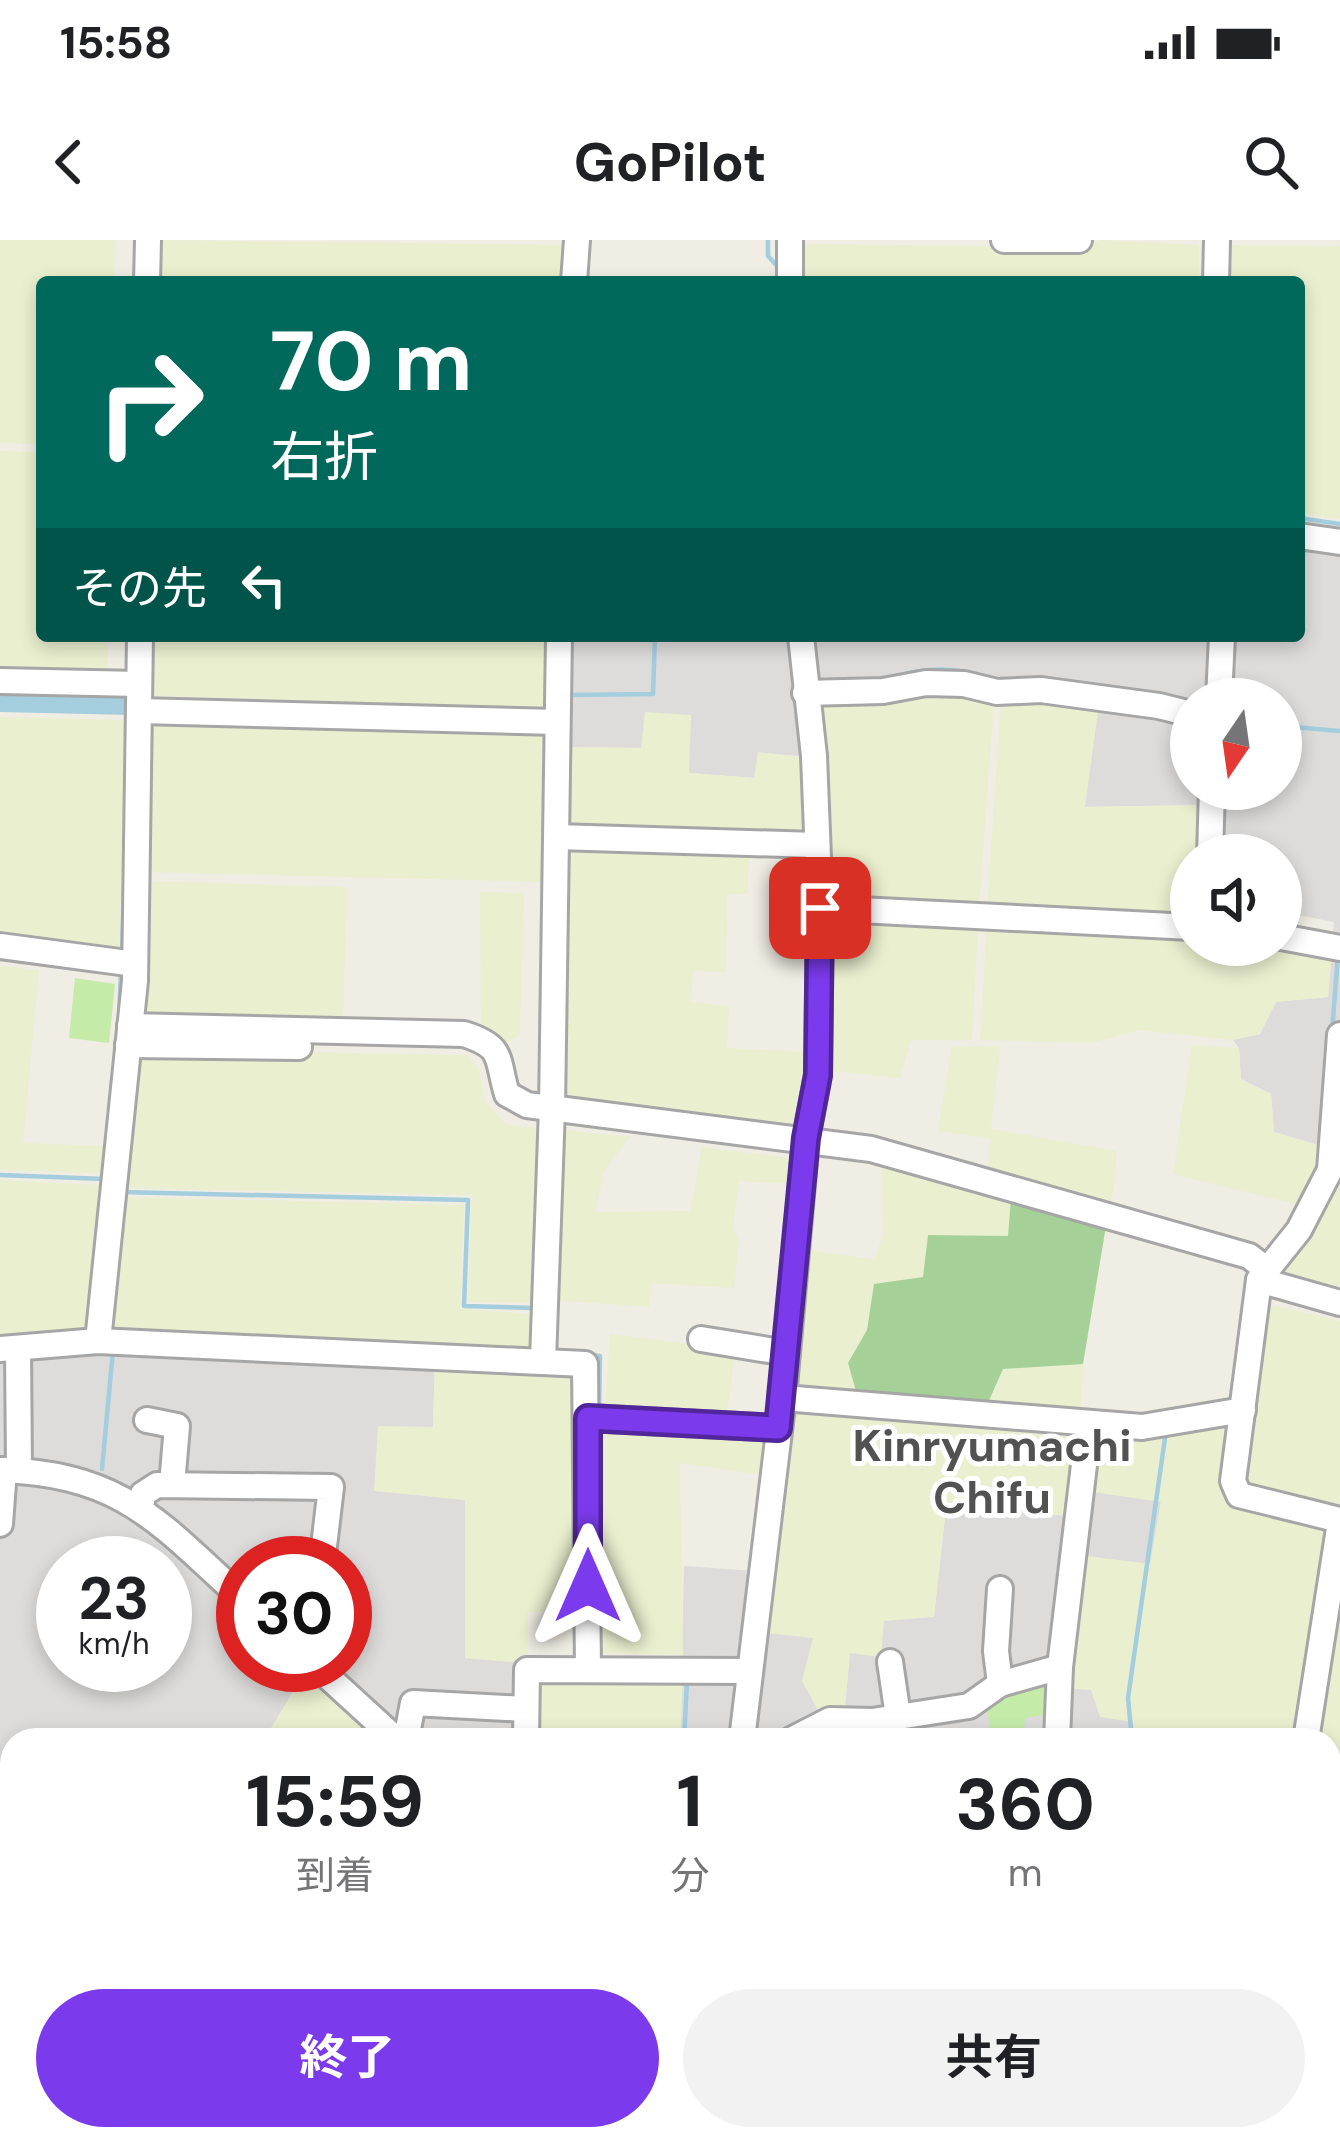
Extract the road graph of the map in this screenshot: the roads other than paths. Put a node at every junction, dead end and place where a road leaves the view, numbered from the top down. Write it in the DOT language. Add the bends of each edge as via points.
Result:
graph roads {
  1 [pos="148,240"];
  2 [pos="577,240"];
  3 [pos="790,240"];
  4 [pos="1004,240"];
  5 [pos="1079,240"];
  6 [pos="1217,240"];
  7 [pos="147,276"];
  8 [pos="574,276"];
  9 [pos="790,276"];
  10 [pos="1216,276"];
  11 [pos="1305,537"];
  12 [pos="1340,542"];
  13 [pos="138,642"];
  14 [pos="559,642"];
  15 [pos="801,642"];
  16 [pos="1222,642"];
  17 [pos="1221,678"];
  18 [pos="0,681"];
  19 [pos="126,684"];
  20 [pos="805,693"];
  21 [pos="1170,709"];
  22 [pos="139,711"];
  23 [pos="557,722"];
  24 [pos="557,837"];
  25 [pos="817,845"];
  26 [pos="820,908"];
  27 [pos="1170,926"];
  28 [pos="1302,941"];
  29 [pos="0,946"];
  30 [pos="1336,947"];
  31 [pos="0,962"];
  32 [pos="127,971"];
  33 [pos="1340,1035"];
  34 [pos="129,1036"];
  35 [pos="551,1116"];
  36 [pos="806,1147"];
  37 [pos="1257,1276"];
  38 [pos="1340,1303"];
  39 [pos="701,1339"];
  40 [pos="90,1341"];
  41 [pos="9,1348"];
  42 [pos="787,1353"];
  43 [pos="543,1361"];
  44 [pos="783,1398"];
  45 [pos="1243,1410"];
  46 [pos="588,1418"];
  47 [pos="148,1420"];
  48 [pos="1089,1423"];
  49 [pos="778,1428"];
  50 [pos="8,1470"];
  51 [pos="172,1485"];
  52 [pos="141,1507"];
  53 [pos="1340,1521"];
  54 [pos="0,1524"];
  55 [pos="326,1536"];
  56 [pos="216,1575"];
  57 [pos="1000,1589"];
  58 [pos="890,1662"];
  59 [pos="1060,1667"];
  60 [pos="588,1670"];
  61 [pos="750,1671"];
  62 [pos="1000,1684"];
  63 [pos="345,1692"];
  64 [pos="525,1709"];
  65 [pos="898,1717"];
  66 [pos="384,1728"];
  67 [pos="408,1728"];
  68 [pos="526,1728"];
  69 [pos="743,1728"];
  70 [pos="814,1728"];
  71 [pos="1058,1728"];
  72 [pos="1308,1728"];
  1 -- 7 [label="street"];
  2 -- 8 [label="street"];
  3 -- 9 [label="street"];
  4 -- 5 [label="street"];
  6 -- 10 [label="street"];
  11 -- 12 [label="street"];
  13 -- 19 [label="street"];
  14 -- 23 [label="street"];
  15 -- 20 [label="street"];
  16 -- 17 [label="street"];
  18 -- 19 [label="street"];
  19 -- 22 [label="street"];
  20 -- 21 [label="street" via="964,684"];
  20 -- 25 [label="street"];
  22 -- 23 [label="street"];
  22 -- 32 [label="street"];
  23 -- 24 [label="street"];
  24 -- 25 [label="street"];
  24 -- 35 [label="street"];
  25 -- 26 [label="street"];
  26 -- 27 [label="street"];
  26 -- 36 [label="street" via="818,1075"];
  28 -- 30 [label="street"];
  29 -- 32 [label="street"];
  31 -- 32 [label="street"];
  32 -- 34 [label="street"];
  33 -- 37 [label="street" via="1330,1170 1299,1230"];
  34 -- 35 [label="street" via="464,1034 487,1041 502,1060 507,1094"];
  34 -- 40 [label="street"];
  35 -- 36 [label="street"];
  35 -- 43 [label="street"];
  36 -- 37 [label="street" via="871,1149"];
  36 -- 42 [label="street"];
  37 -- 38 [label="street"];
  37 -- 45 [label="street"];
  39 -- 42 [label="street"];
  40 -- 41 [label="street"];
  40 -- 43 [label="street"];
  41 -- 50 [label="street"];
  42 -- 44 [label="street"];
  43 -- 46 [label="street" via="585,1364"];
  44 -- 48 [label="street"];
  44 -- 49 [label="street"];
  45 -- 48 [label="street" via="1142,1427"];
  45 -- 53 [label="street" via="1233,1481 1239,1495"];
  46 -- 49 [label="street"];
  46 -- 60 [label="street"];
  47 -- 51 [label="street" via="177,1426"];
  48 -- 59 [label="street"];
  49 -- 61 [label="street"];
  50 -- 52 [label="street" via="49,1472"];
  50 -- 54 [label="street"];
  51 -- 52 [label="street" via="157,1485"];
  51 -- 55 [label="street" via="332,1486"];
  52 -- 56 [label="street"];
  53 -- 72 [label="street"];
  57 -- 62 [label="street"];
  58 -- 65 [label="street"];
  59 -- 62 [label="street"];
  59 -- 71 [label="street"];
  60 -- 61 [label="street"];
  60 -- 64 [label="street" via="526,1670"];
  61 -- 69 [label="street"];
  62 -- 65 [label="street" via="969,1706"];
  63 -- 66 [label="street"];
  64 -- 67 [label="street" via="413,1703"];
  64 -- 68 [label="street"];
  65 -- 70 [label="street"];
}
